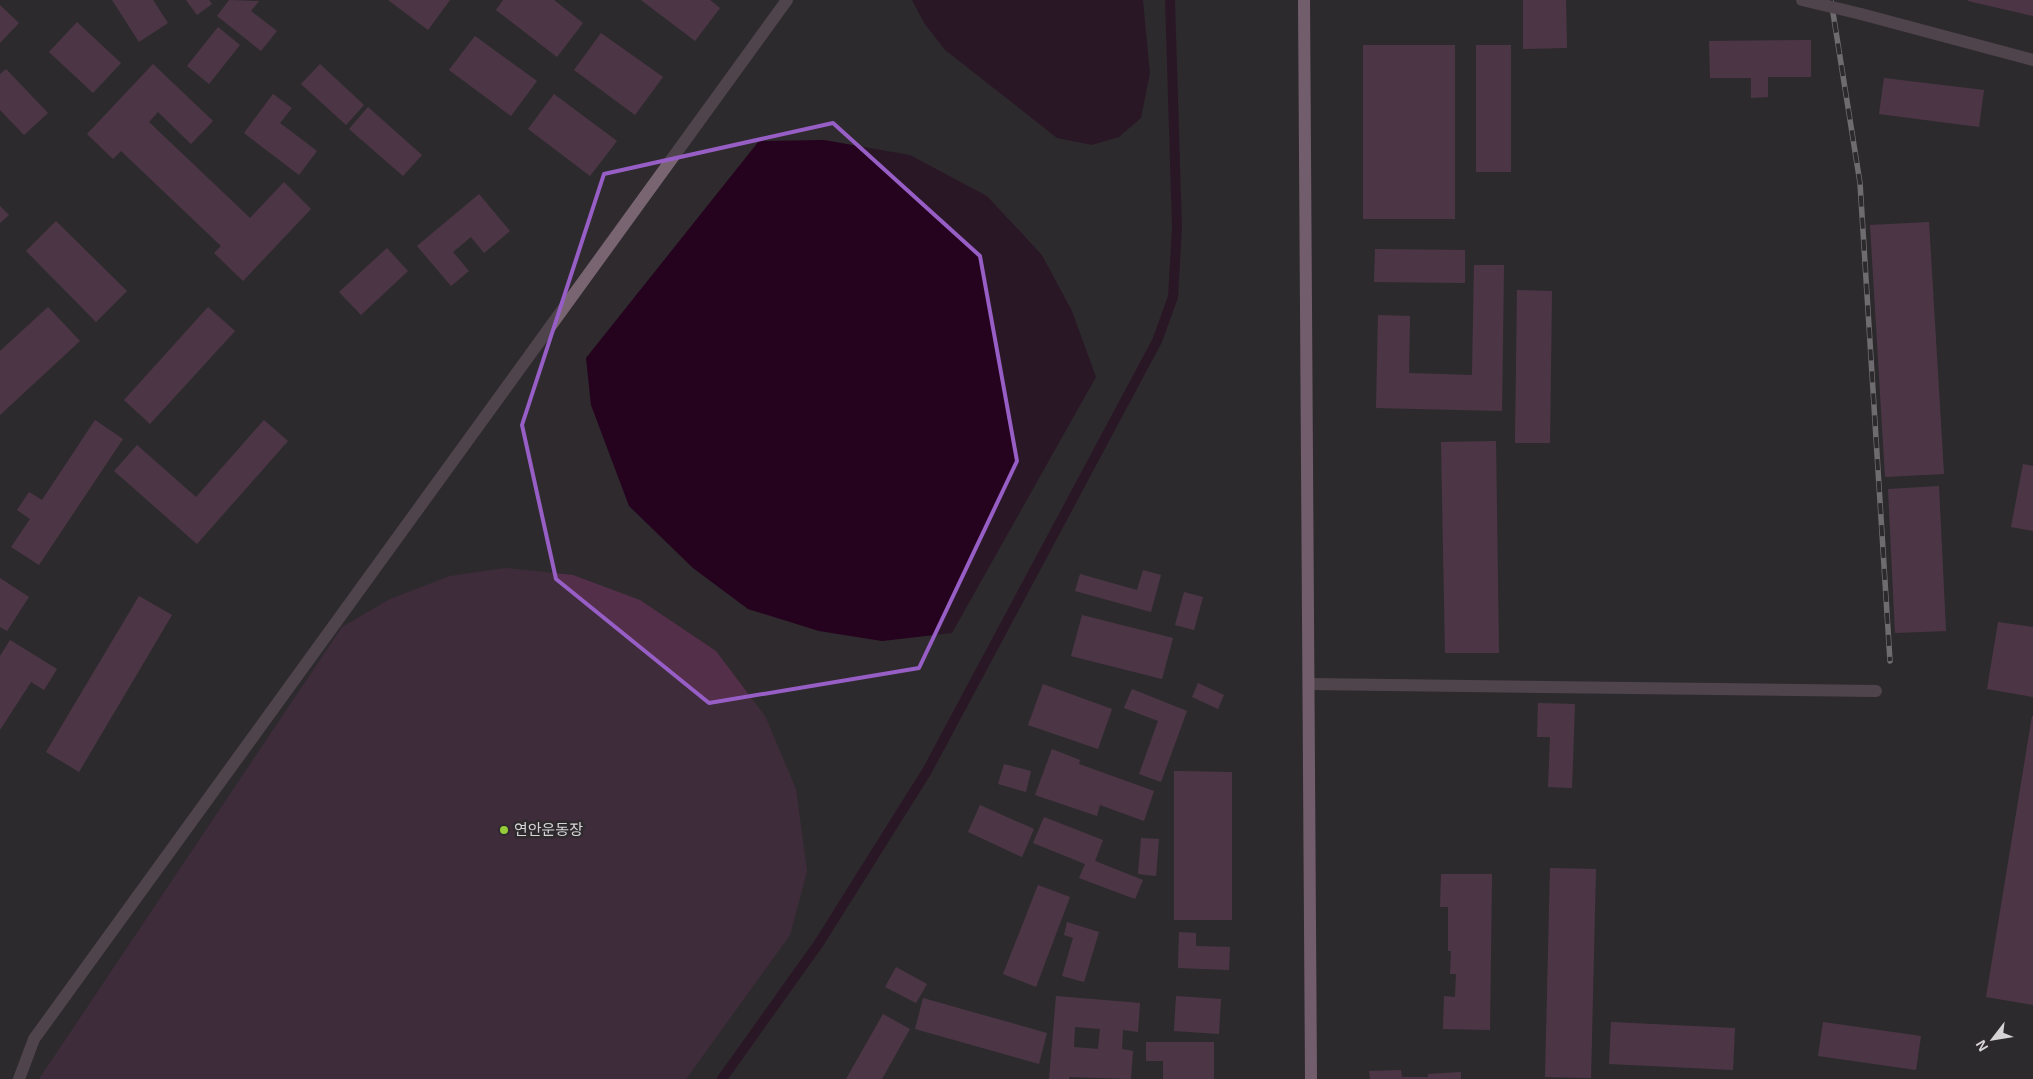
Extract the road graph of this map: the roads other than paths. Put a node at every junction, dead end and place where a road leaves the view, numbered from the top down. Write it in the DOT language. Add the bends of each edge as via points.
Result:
graph roads {
  1 [pos="787,0"];
  2 [pos="1304,0"];
  3 [pos="1802,0"];
  4 [pos="2033,60"];
  5 [pos="1309,684"];
  6 [pos="1876,690"];
  7 [pos="19,1079"];
  8 [pos="1311,1079"];
  1 -- 7 [label="street" via="34,1039"];
  2 -- 5 [label="main road"];
  3 -- 4 [label="street, bridge"];
  5 -- 6 [label="street"];
  5 -- 8 [label="main road"];
}
